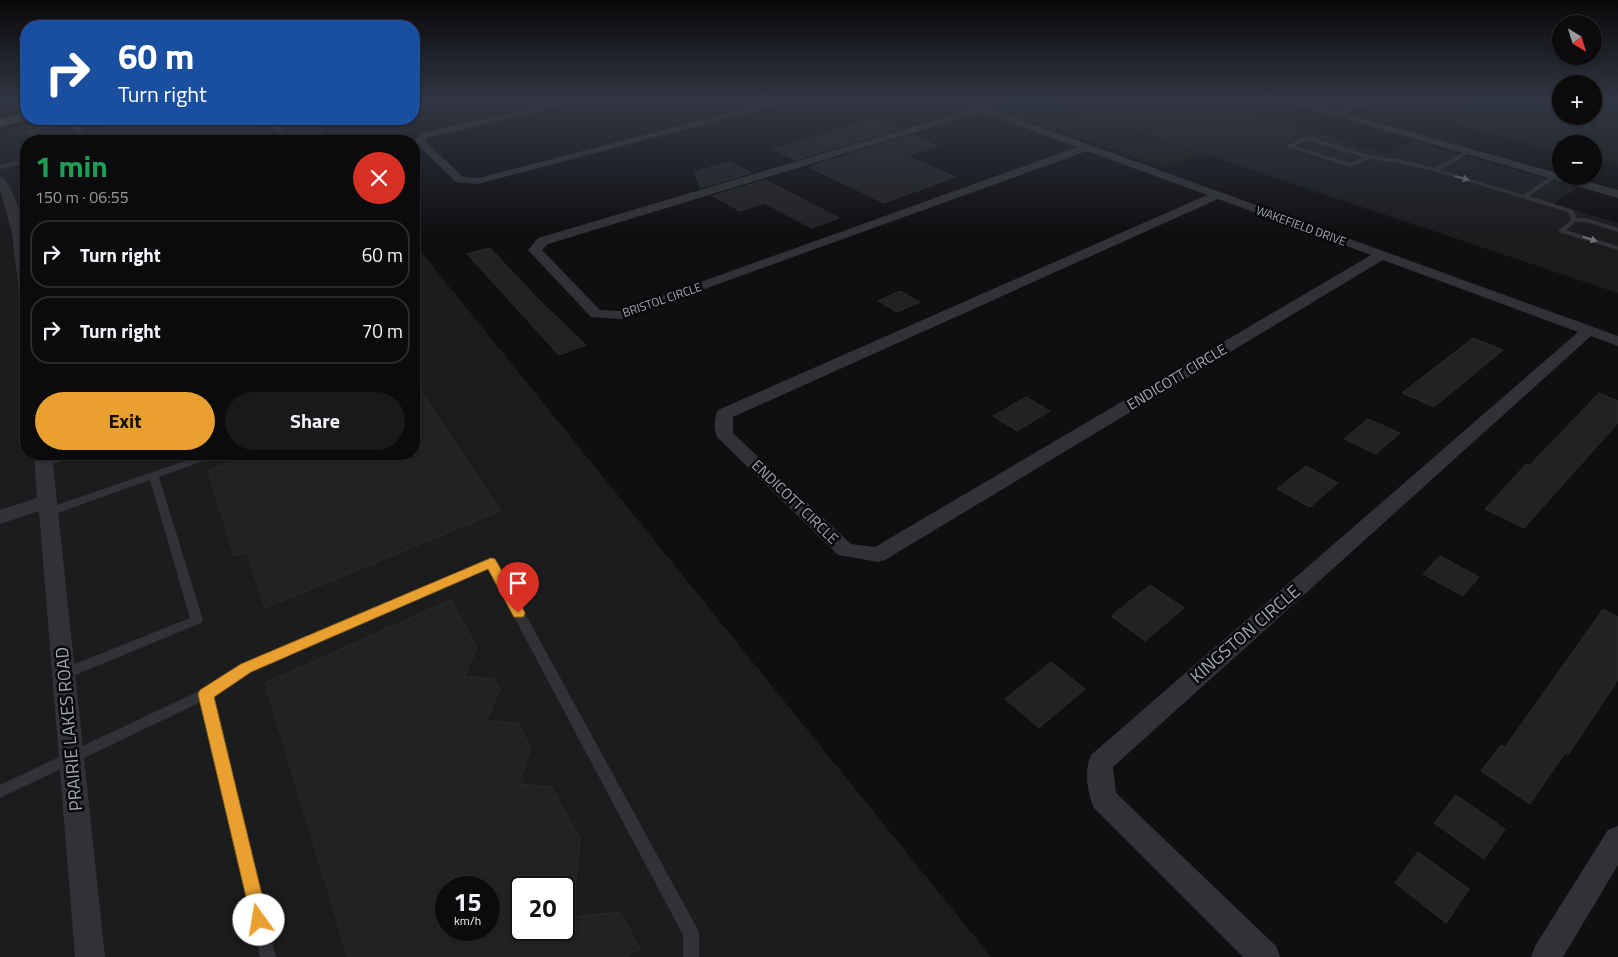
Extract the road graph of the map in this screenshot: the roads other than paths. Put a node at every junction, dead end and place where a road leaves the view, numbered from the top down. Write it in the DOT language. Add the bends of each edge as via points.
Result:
graph roads {
  1 [pos="424,145"];
  2 [pos="621,145"];
  3 [pos="862,145"];
  4 [pos="1075,145"];
  5 [pos="1291,145"];
  6 [pos="1328,145"];
  7 [pos="1441,145"];
  8 [pos="1084,148"];
  9 [pos="1468,152"];
  10 [pos="1368,157"];
  11 [pos="20,162"];
  12 [pos="0,167"];
  13 [pos="1435,170"];
  14 [pos="1552,175"];
  15 [pos="1552,178"];
  16 [pos="0,180"];
  17 [pos="1586,185"];
  18 [pos="1618,194"];
  19 [pos="1217,195"];
  20 [pos="1524,197"];
  21 [pos="1574,220"];
  22 [pos="1618,230"];
  23 [pos="20,235"];
  24 [pos="1618,248"];
  25 [pos="1381,255"];
  26 [pos="1588,330"];
  27 [pos="1618,341"];
  28 [pos="43,460"];
  29 [pos="197,460"];
  30 [pos="154,475"];
  31 [pos="48,507"];
  32 [pos="0,517"];
  33 [pos="64,674"];
  34 [pos="206,694"];
  35 [pos="72,758"];
  36 [pos="0,792"];
  37 [pos="1618,839"];
  38 [pos="90,957"];
  39 [pos="268,957"];
  40 [pos="691,957"];
  41 [pos="1265,957"];
  42 [pos="1546,957"];
  1 -- 2 [label="street" via="460,180 478,182"];
  3 -- 8 [label="street, BRISTOL CIRCLE" via="543,242 535,250 596,314 621,315"];
  4 -- 8 [label="street, WAKEFIELD DRIVE"];
  5 -- 10 [label="lane" via="1288,146 1350,165"];
  6 -- 10 [label="lane"];
  7 -- 9 [label="street"];
  8 -- 19 [label="street, WAKEFIELD DRIVE"];
  9 -- 13 [label="lane"];
  9 -- 14 [label="street"];
  10 -- 13 [label="lane"];
  11 -- 12 [label="lane"];
  13 -- 20 [label="lane, one-way"];
  15 -- 20 [label="lane"];
  16 -- 23 [label="street" via="10,198"];
  17 -- 18 [label="street"];
  19 -- 25 [label="street, WAKEFIELD DRIVE"];
  19 -- 25 [label="street, ENDICOTT CIRCLE" via="724,414 724,434 844,550 878,555"];
  20 -- 21 [label="lane" via="1571,211"];
  21 -- 22 [label="lane" via="1586,220"];
  21 -- 24 [label="lane, one-way" via="1562,231"];
  25 -- 26 [label="street, WAKEFIELD DRIVE"];
  26 -- 27 [label="street, WAKEFIELD DRIVE"];
  26 -- 41 [label="street, KINGSTON CIRCLE" via="1100,762 1103,800"];
  28 -- 31 [label="street, PRAIRIE LAKES ROAD"];
  29 -- 30 [label="lane"];
  30 -- 31 [label="lane"];
  30 -- 33 [label="lane" via="198,620"];
  31 -- 32 [label="street"];
  31 -- 33 [label="street, PRAIRIE LAKES ROAD"];
  33 -- 35 [label="street, PRAIRIE LAKES ROAD"];
  34 -- 35 [label="lane"];
  34 -- 39 [label="lane"];
  34 -- 40 [label="lane" via="246,668 491,562 691,934"];
  35 -- 36 [label="lane"];
  35 -- 38 [label="street, PRAIRIE LAKES ROAD"];
  37 -- 42 [label="street"];
}
